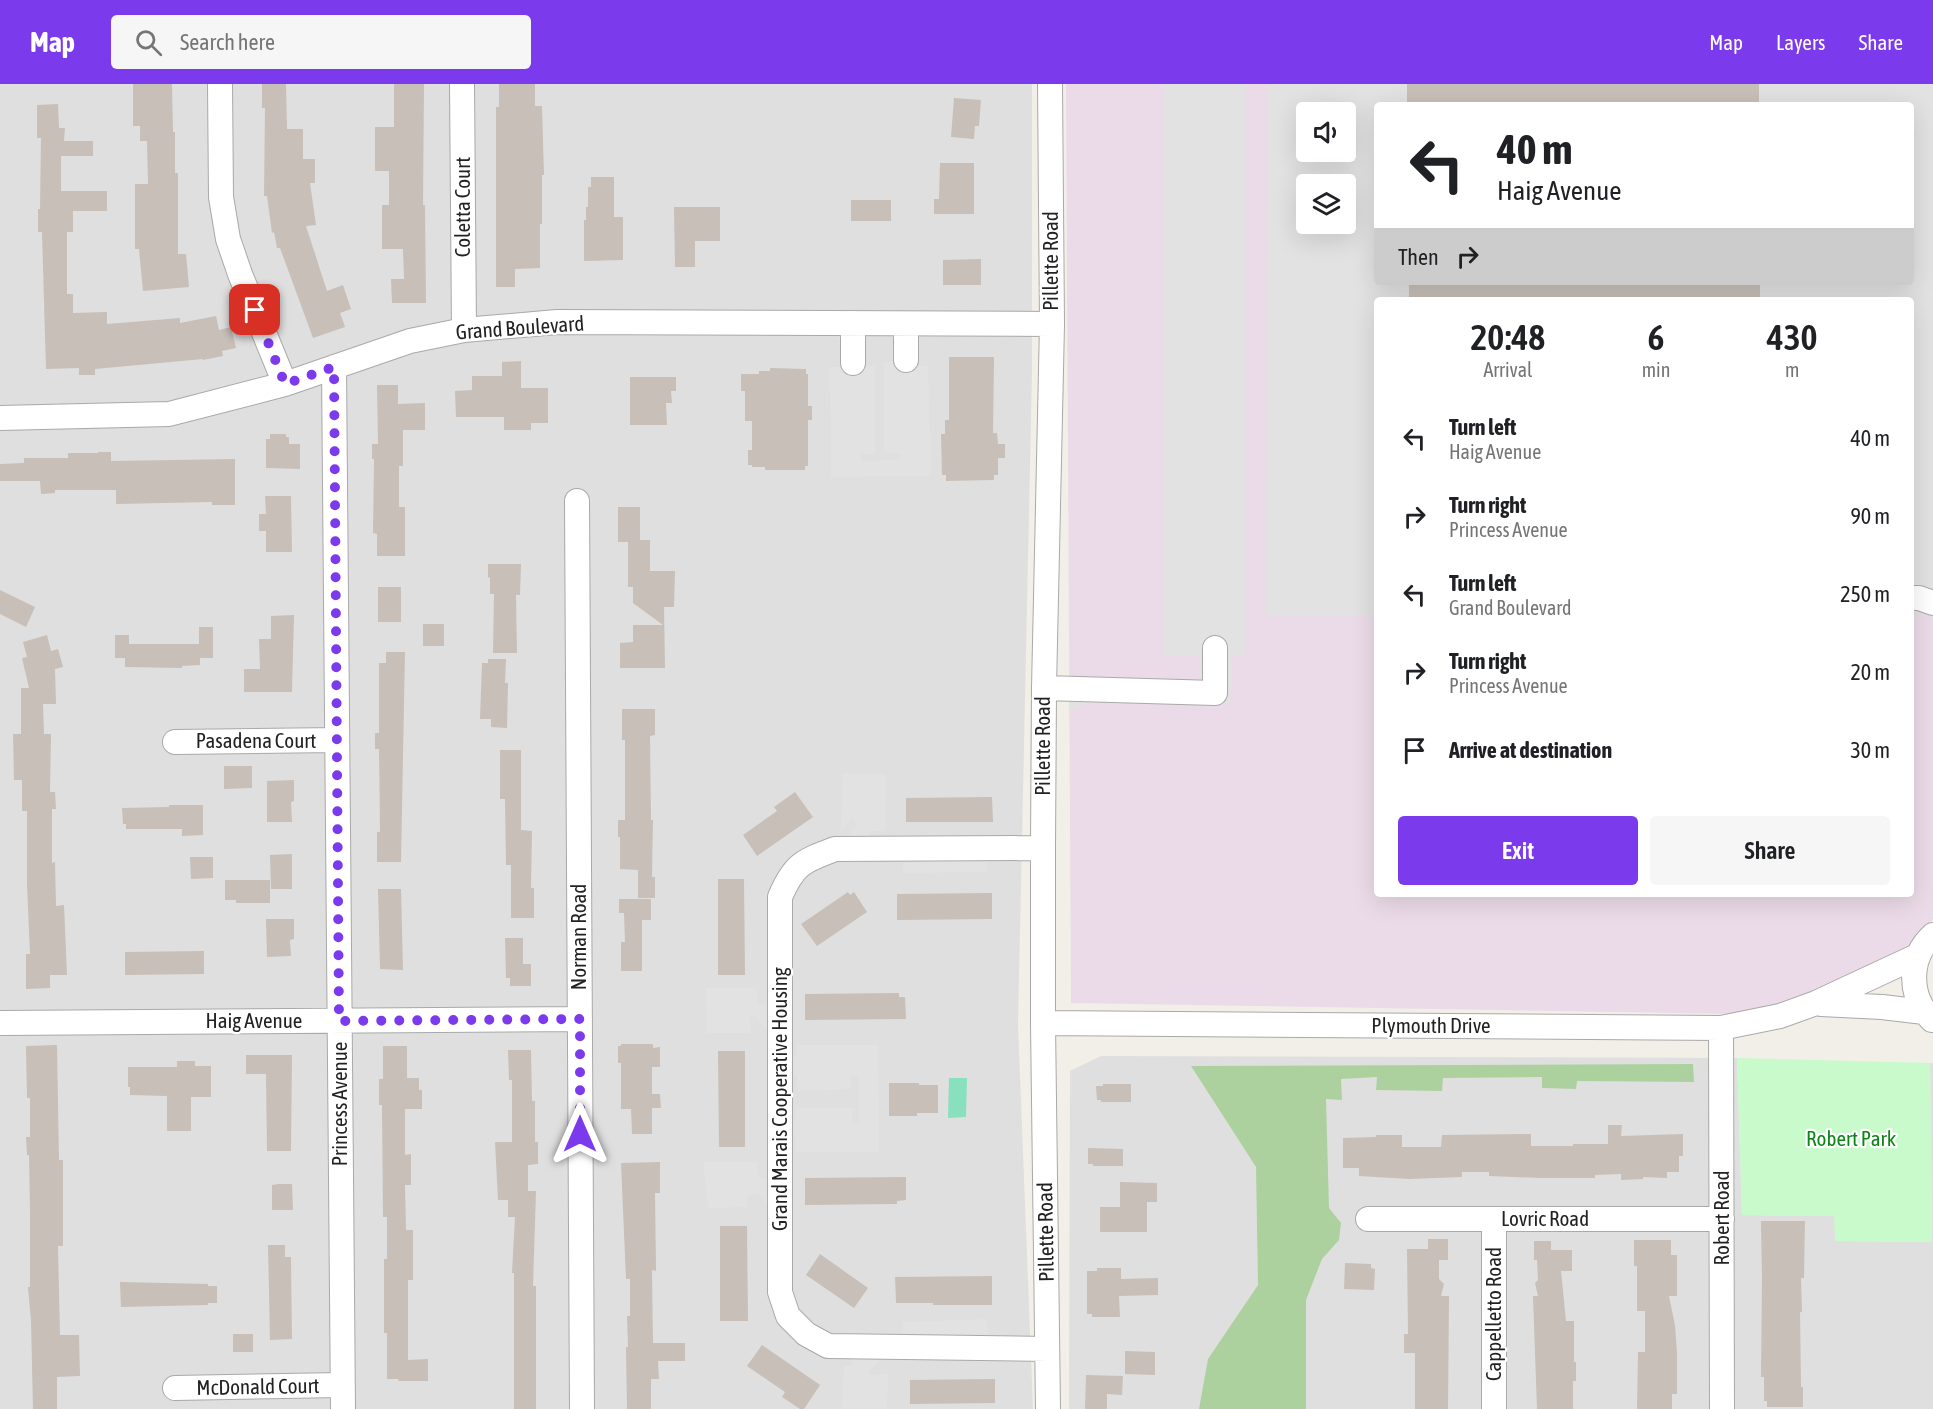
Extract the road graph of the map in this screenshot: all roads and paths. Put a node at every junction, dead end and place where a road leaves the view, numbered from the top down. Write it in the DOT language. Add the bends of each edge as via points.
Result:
graph roads {
  1 [pos="220,84"];
  2 [pos="462,84"];
  3 [pos="1050,84"];
  4 [pos="853,323"];
  5 [pos="906,324"];
  6 [pos="1052,324"];
  7 [pos="464,330"];
  8 [pos="906,360"];
  9 [pos="853,363"];
  10 [pos="334,367"];
  11 [pos="285,384"];
  12 [pos="0,418"];
  13 [pos="577,501"];
  14 [pos="1914,598"];
  15 [pos="1933,603"];
  16 [pos="1215,648"];
  17 [pos="1044,688"];
  18 [pos="337,740"];
  19 [pos="175,742"];
  20 [pos="1043,848"];
  21 [pos="1933,934"];
  22 [pos="1917,956"];
  23 [pos="1816,1003"];
  24 [pos="1929,1016"];
  25 [pos="580,1019"];
  26 [pos="339,1021"];
  27 [pos="0,1023"];
  28 [pos="1043,1023"];
  29 [pos="1721,1028"];
  30 [pos="1368,1219"];
  31 [pos="1494,1219"];
  32 [pos="1722,1219"];
  33 [pos="1047,1349"];
  34 [pos="175,1388"];
  35 [pos="342,1397"];
  36 [pos="582,1409"];
  37 [pos="1048,1409"];
  38 [pos="1494,1409"];
  39 [pos="1722,1409"];
  1 -- 11 [label="street" via="221,197 228,239"];
  2 -- 7 [label="street, Coletta Court"];
  3 -- 6 [label="street, Pillette Road"];
  4 -- 5 [label="street, Grand Boulevard"];
  4 -- 7 [label="street, Grand Boulevard" via="557,322"];
  4 -- 9 [label="street"];
  5 -- 6 [label="street, Grand Boulevard"];
  5 -- 8 [label="street"];
  6 -- 17 [label="street, Pillette Road"];
  7 -- 10 [label="street, Grand Boulevard" via="410,341"];
  10 -- 11 [label="street, Grand Boulevard"];
  10 -- 18 [label="street, Princess Avenue"];
  11 -- 12 [label="street, Grand Boulevard" via="169,414"];
  13 -- 25 [label="street, Norman Road"];
  14 -- 15 [label="street"];
  16 -- 17 [label="street" via="1215,693"];
  17 -- 20 [label="street, Pillette Road"];
  18 -- 19 [label="street, Pasadena Court"];
  18 -- 26 [label="street, Princess Avenue"];
  20 -- 28 [label="street, Pillette Road"];
  20 -- 33 [label="street, Grand Marais Cooperative Housing" via="835,849 806,860 789,876 780,897 780,1292 788,1316 806,1334 828,1346"];
  21 -- 22 [label="street"];
  22 -- 23 [label="street, Plymouth Drive"];
  22 -- 24 [label="street" via="1913,980 1916,996"];
  23 -- 24 [label="street, Plymouth Drive" via="1882,1007"];
  23 -- 29 [label="street, Plymouth Drive" via="1780,1016"];
  25 -- 26 [label="street, Haig Avenue"];
  25 -- 36 [label="street, Norman Road"];
  26 -- 27 [label="street, Haig Avenue"];
  26 -- 35 [label="street, Princess Avenue"];
  28 -- 29 [label="street, Plymouth Drive"];
  28 -- 33 [label="street, Pillette Road"];
  29 -- 32 [label="street, Robert Road"];
  30 -- 31 [label="street, Lovric Road"];
  31 -- 32 [label="street, Lovric Road"];
  31 -- 38 [label="street, Cappelletto Road"];
  32 -- 39 [label="street, Robert Road"];
  33 -- 37 [label="street, Pillette Road"];
  34 -- 35 [label="street, McDonald Court"];
}
